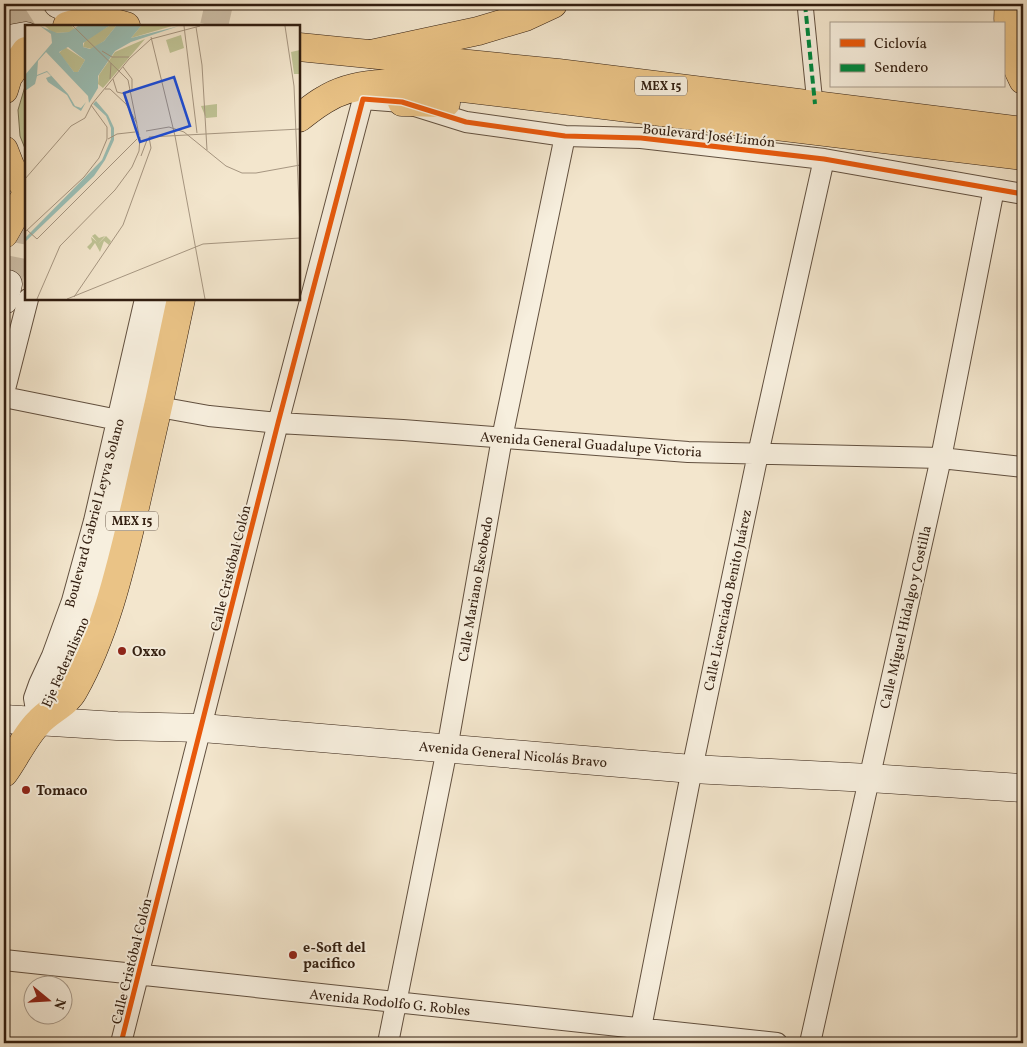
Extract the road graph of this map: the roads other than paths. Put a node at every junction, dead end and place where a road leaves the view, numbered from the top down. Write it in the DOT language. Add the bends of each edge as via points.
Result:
graph roads {
  1 [pos="58,4"];
  2 [pos="553,4"];
  3 [pos="805,4"];
  4 [pos="1009,4"];
  5 [pos="97,21"];
  6 [pos="70,25"];
  7 [pos="123,25"];
  8 [pos="25,36"];
  9 [pos="4,40"];
  10 [pos="300,48"];
  11 [pos="25,52"];
  12 [pos="371,54"];
  13 [pos="1023,80"];
  14 [pos="4,90"];
  15 [pos="363,100"];
  16 [pos="402,102"];
  17 [pos="815,104"];
  18 [pos="658,112"];
  19 [pos="300,117"];
  20 [pos="1023,131"];
  21 [pos="565,136"];
  22 [pos="4,150"];
  23 [pos="1023,156"];
  24 [pos="824,159"];
  25 [pos="25,188"];
  26 [pos="994,189"];
  27 [pos="25,190"];
  28 [pos="1023,194"];
  29 [pos="25,197"];
  30 [pos="4,205"];
  31 [pos="4,234"];
  32 [pos="13,294"];
  33 [pos="162,302"];
  34 [pos="4,395"];
  35 [pos="159,407"];
  36 [pos="118,420"];
  37 [pos="278,422"];
  38 [pos="502,438"];
  39 [pos="758,454"];
  40 [pos="941,458"];
  41 [pos="1023,467"];
  42 [pos="4,719"];
  43 [pos="38,722"];
  44 [pos="202,728"];
  45 [pos="447,749"];
  46 [pos="692,769"];
  47 [pos="4,773"];
  48 [pos="869,778"];
  49 [pos="1023,788"];
  50 [pos="4,960"];
  51 [pos="139,975"];
  52 [pos="395,1002"];
  53 [pos="639,1036"];
  54 [pos="121,1043"];
  55 [pos="388,1043"];
  56 [pos="776,1043"];
  57 [pos="810,1043"];
  1 -- 5 [label="main road"];
  2 -- 12 [label="main road" via="525,17 478,31"];
  3 -- 17 [label="street"];
  4 -- 13 [label="main road" via="1010,44"];
  5 -- 6 [label="main road"];
  5 -- 7 [label="main road"];
  8 -- 9 [label="main road"];
  10 -- 12 [label="main road, MEX 15"];
  11 -- 14 [label="main road" via="8,77"];
  12 -- 17 [label="main road, MEX 15"];
  15 -- 16 [label="street, Boulevard José Limón"];
  15 -- 37 [label="street, Calle Cristóbal Colón"];
  16 -- 18 [label="main road" via="481,105 590,118"];
  16 -- 21 [label="street, Boulevard José Limón" via="466,122"];
  17 -- 20 [label="main road, MEX 15"];
  18 -- 19 [label="main road, Boulevard José Limón / MEX 15" via="400,82 351,89 325,99"];
  18 -- 23 [label="main road, Boulevard José Limón / MEX 15"];
  21 -- 24 [label="street, Boulevard José Limón" via="641,138"];
  21 -- 38 [label="street, Calle Mariano Escobedo"];
  22 -- 25 [label="main road" via="11,168"];
  24 -- 26 [label="street, Boulevard José Limón"];
  24 -- 39 [label="street, Calle Licenciado Benito Juárez"];
  26 -- 28 [label="street, Boulevard José Limón"];
  26 -- 40 [label="street, Calle Miguel Hidalgo y Costilla"];
  27 -- 30 [label="main road"];
  29 -- 31 [label="main road"];
  32 -- 34 [label="street"];
  33 -- 35 [label="main road, MEX 15"];
  33 -- 36 [label="street, Boulevard Gabriel Leyva Solano"];
  33 -- 43 [label="main road, Eje Federalismo" via="107,545 74,648"];
  34 -- 36 [label="street"];
  35 -- 37 [label="street, Avenida General Guadalupe Victoria" via="209,416"];
  35 -- 43 [label="main road, MEX 15" via="128,538 96,643 73,692 62,705"];
  36 -- 43 [label="street, Boulevard Gabriel Leyva Solano" via="72,601 34,698"];
  37 -- 38 [label="street, Avenida General Guadalupe Victoria"];
  37 -- 44 [label="street, Calle Cristóbal Colón"];
  38 -- 39 [label="street, Avenida General Guadalupe Victoria"];
  38 -- 45 [label="street, Calle Mariano Escobedo"];
  39 -- 40 [label="street, Avenida General Guadalupe Victoria"];
  39 -- 46 [label="street, Calle Licenciado Benito Juárez"];
  40 -- 41 [label="street, Avenida General Guadalupe Victoria"];
  40 -- 48 [label="street, Calle Miguel Hidalgo y Costilla"];
  42 -- 43 [label="main road, Avenida General Nicolás Bravo"];
  43 -- 44 [label="main road, Avenida General Nicolás Bravo"];
  43 -- 47 [label="main road, MEX 15"];
  44 -- 45 [label="main road, Avenida General Nicolás Bravo"];
  44 -- 51 [label="street, Calle Cristóbal Colón"];
  45 -- 46 [label="main road, Avenida General Nicolás Bravo"];
  45 -- 52 [label="street, Calle Mariano Escobedo"];
  46 -- 48 [label="main road, Avenida General Nicolás Bravo"];
  46 -- 53 [label="street, Calle Licenciado Benito Juárez"];
  48 -- 49 [label="main road, Avenida General Nicolás Bravo"];
  48 -- 57 [label="street, Calle Miguel Hidalgo y Costilla"];
  50 -- 51 [label="street, Avenida Rodolfo G. Robles"];
  51 -- 52 [label="street, Avenida Rodolfo G. Robles"];
  51 -- 54 [label="street, Calle Cristóbal Colón"];
  52 -- 53 [label="street, Avenida Rodolfo G. Robles"];
  52 -- 55 [label="street, Calle Mariano Escobedo"];
  53 -- 56 [label="street, Avenida Rodolfo G. Robles"];
}
